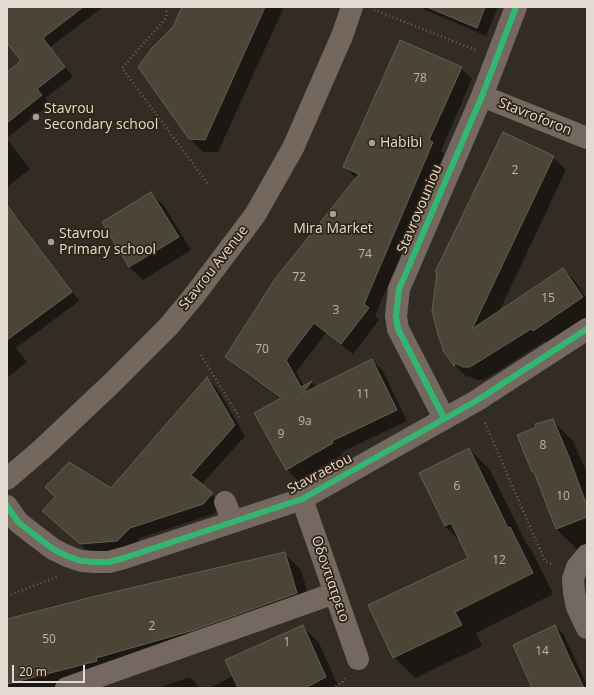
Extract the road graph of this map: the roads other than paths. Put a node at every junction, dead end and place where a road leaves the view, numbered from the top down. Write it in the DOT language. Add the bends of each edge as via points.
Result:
graph roads {
  1 [pos="352,7"];
  2 [pos="516,7"];
  3 [pos="482,96"];
  4 [pos="587,138"];
  5 [pos="587,329"];
  6 [pos="444,418"];
  7 [pos="7,479"];
  8 [pos="302,499"];
  9 [pos="225,502"];
  10 [pos="7,506"];
  11 [pos="233,522"];
  12 [pos="587,555"];
  13 [pos="335,593"];
  14 [pos="587,628"];
  15 [pos="358,659"];
  16 [pos="66,688"];
  1 -- 7 [label="main road, Stavrou Avenue" via="293,148 255,214 194,297 168,327 42,449"];
  2 -- 3 [label="street, Stavrovouniou"];
  3 -- 4 [label="street, Stavroforon"];
  3 -- 6 [label="street, Stavrovouniou" via="399,289 397,303 398,329"];
  5 -- 6 [label="street, Stavraetou" via="476,401"];
  6 -- 8 [label="street, Stavraetou"];
  8 -- 11 [label="street, Stavraetou"];
  8 -- 13 [label="street, Οδοντιατρειο"];
  9 -- 11 [label="street"];
  10 -- 11 [label="street, Stavraetou" via="18,522 53,549 81,561 95,562 116,560"];
  12 -- 14 [label="street" via="577,567 573,579 577,607"];
  13 -- 15 [label="street, Οδοντιατρειο"];
  13 -- 16 [label="street"];
}
